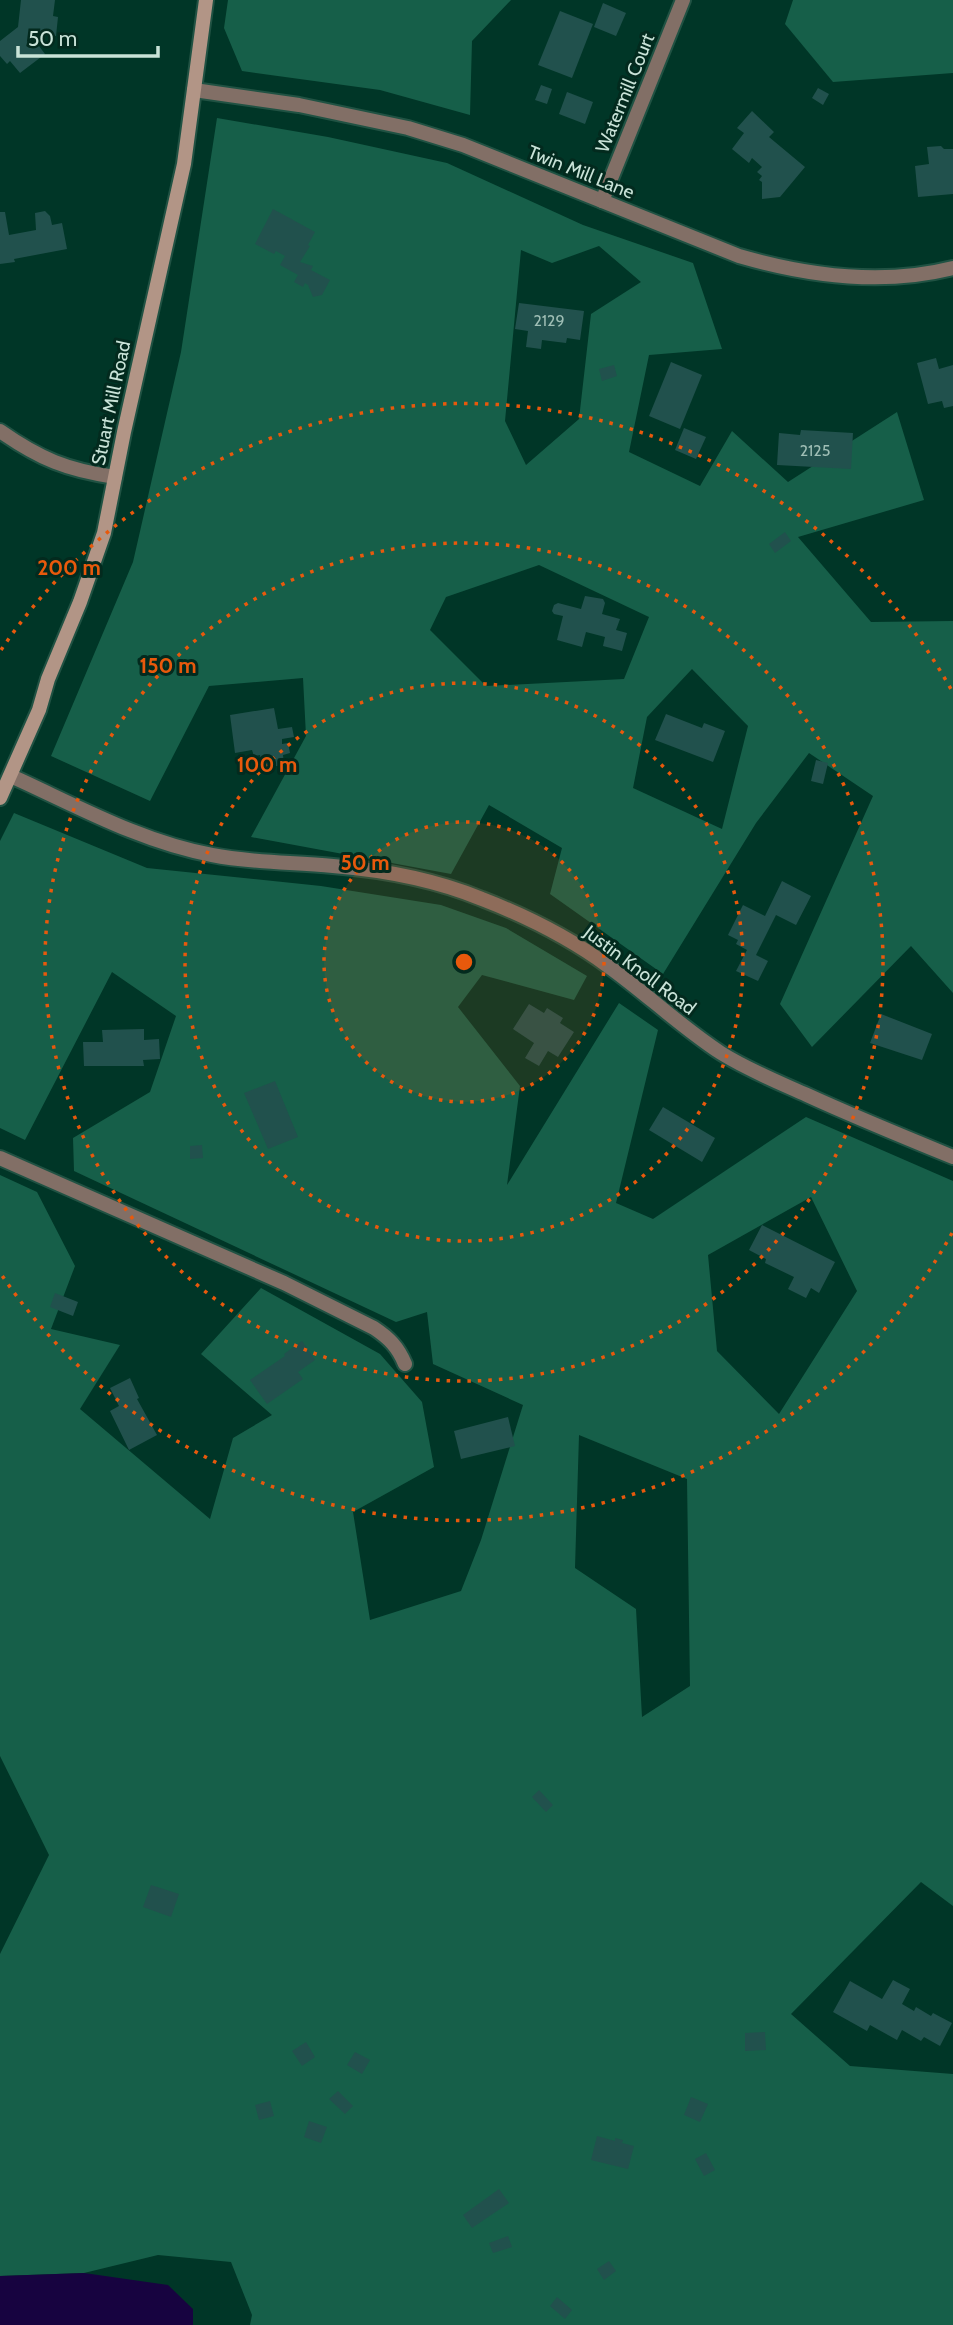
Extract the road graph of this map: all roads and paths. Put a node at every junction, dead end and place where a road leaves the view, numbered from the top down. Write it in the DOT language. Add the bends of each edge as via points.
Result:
graph roads {
  1 [pos="206,0"];
  2 [pos="683,0"];
  3 [pos="194,90"];
  4 [pos="602,201"];
  5 [pos="953,268"];
  6 [pos="0,431"];
  7 [pos="115,477"];
  8 [pos="11,775"];
  9 [pos="0,798"];
  10 [pos="953,1157"];
  11 [pos="0,1158"];
  12 [pos="405,1364"];
  1 -- 3 [label="main road, Stuart Mill Road"];
  2 -- 4 [label="street, Watermill Court"];
  3 -- 4 [label="street, Twin Mill Lane" via="311,107 408,128"];
  3 -- 7 [label="main road, Stuart Mill Road" via="184,164"];
  4 -- 5 [label="street, Twin Mill Lane" via="779,268 861,278"];
  6 -- 7 [label="street" via="60,466"];
  7 -- 8 [label="main road, Stuart Mill Road" via="104,533 80,602"];
  8 -- 9 [label="main road, Stuart Mill Road"];
  8 -- 10 [label="street, Justin Knoll Road" via="172,846 257,862 383,873 480,898 569,940 722,1054"];
  11 -- 12 [label="street" via="284,1283 374,1328 388,1336"];
}
